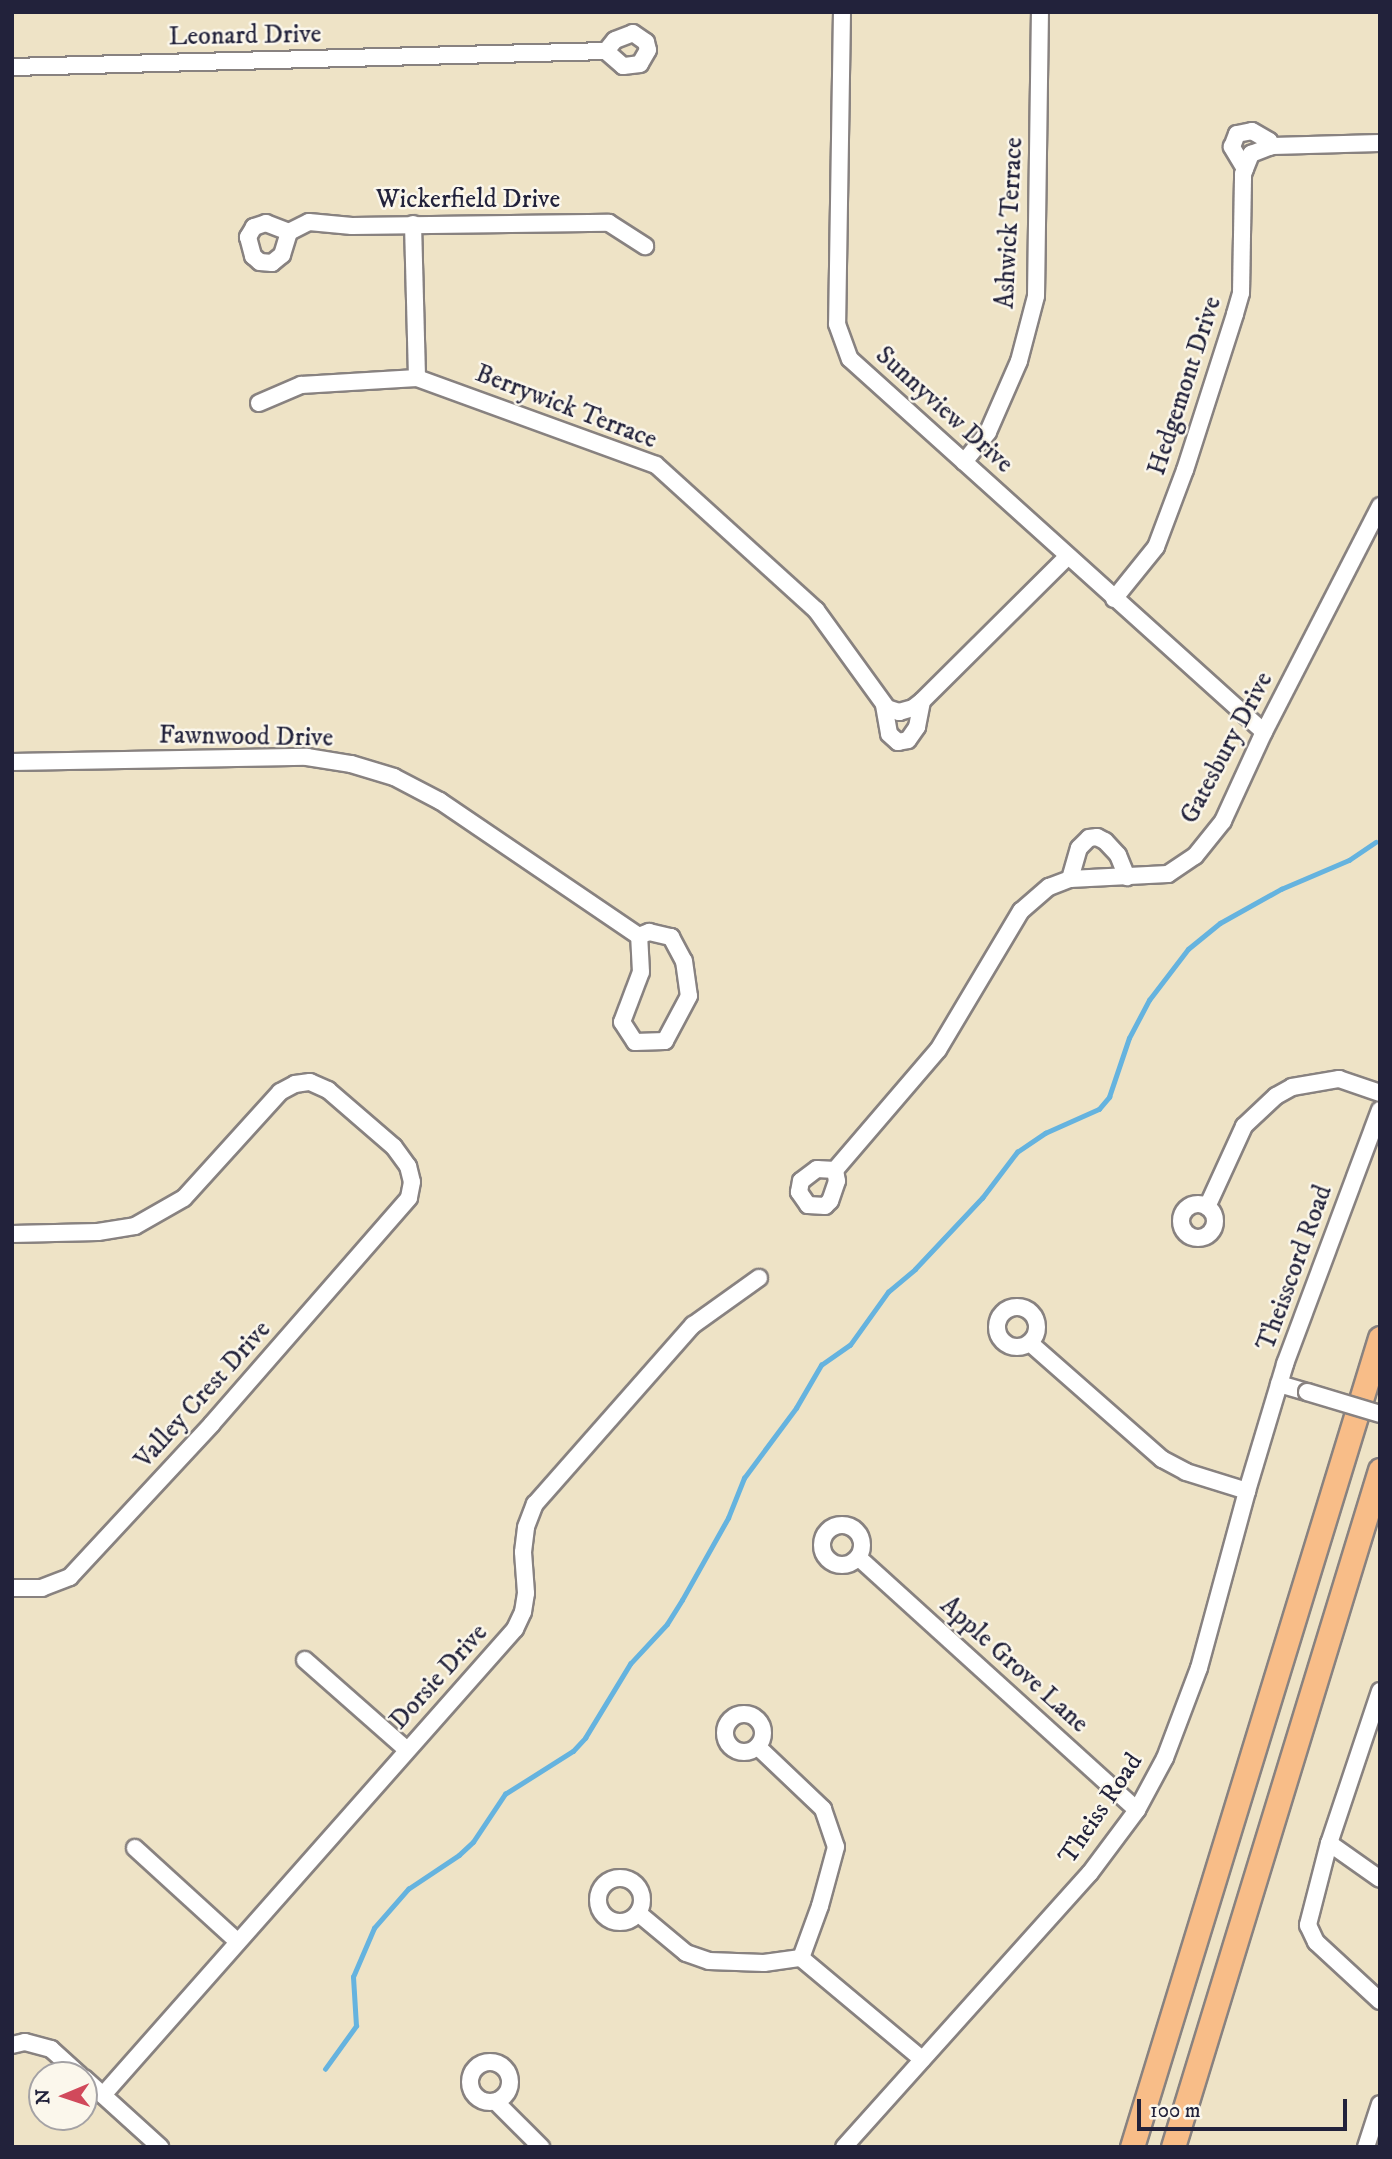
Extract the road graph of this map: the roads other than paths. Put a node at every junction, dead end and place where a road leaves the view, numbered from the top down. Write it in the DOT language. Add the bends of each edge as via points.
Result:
graph roads {
  1 [pos="842,12"];
  2 [pos="1040,12"];
  3 [pos="606,51"];
  4 [pos="12,67"];
  5 [pos="1380,143"];
  6 [pos="1270,146"];
  7 [pos="1245,169"];
  8 [pos="413,224"];
  9 [pos="289,232"];
  10 [pos="645,246"];
  11 [pos="417,377"];
  12 [pos="259,403"];
  13 [pos="964,461"];
  14 [pos="1380,506"];
  15 [pos="1067,557"];
  16 [pos="1114,599"];
  17 [pos="922,701"];
  18 [pos="884,705"];
  19 [pos="1264,732"];
  20 [pos="12,762"];
  21 [pos="1127,877"];
  22 [pos="1070,879"];
  23 [pos="639,936"];
  24 [pos="1380,1093"];
  25 [pos="1380,1110"];
  26 [pos="835,1170"];
  27 [pos="1207,1207"];
  28 [pos="12,1234"];
  29 [pos="759,1278"];
  30 [pos="1380,1338"];
  31 [pos="1030,1343"];
  32 [pos="1279,1384"];
  33 [pos="1380,1414"];
  34 [pos="1380,1470"];
  35 [pos="1247,1491"];
  36 [pos="859,1558"];
  37 [pos="12,1588"];
  38 [pos="305,1660"];
  39 [pos="1380,1691"];
  40 [pos="758,1747"];
  41 [pos="407,1750"];
  42 [pos="1137,1810"];
  43 [pos="1329,1843"];
  44 [pos="135,1848"];
  45 [pos="1380,1879"];
  46 [pos="638,1913"];
  47 [pos="237,1941"];
  48 [pos="800,1958"];
  49 [pos="1380,2001"];
  50 [pos="12,2045"];
  51 [pos="922,2059"];
  52 [pos="64,2061"];
  53 [pos="98,2091"];
  54 [pos="103,2095"];
  55 [pos="496,2102"];
  56 [pos="1380,2104"];
  57 [pos="160,2147"];
  58 [pos="541,2147"];
  59 [pos="844,2147"];
  60 [pos="1132,2147"];
  61 [pos="1173,2147"];
  62 [pos="1366,2147"];
  1 -- 13 [label="street, Sunnyview Drive" via="837,324 850,359"];
  2 -- 13 [label="street, Ashwick Terrace" via="1036,296 1019,361 988,432"];
  3 -- 4 [label="street, Leonard Drive"];
  5 -- 6 [label="street, Hedgemont Drive"];
  6 -- 7 [label="street" via="1251,154"];
  6 -- 7 [label="street, Hedgemont Drive" via="1252,131 1237,134 1232,147"];
  7 -- 16 [label="street, Hedgemont Drive" via="1241,293 1236,314 1156,547"];
  8 -- 9 [label="street, Wickerfield Drive" via="309,222"];
  8 -- 10 [label="street, Wickerfield Drive" via="609,223"];
  8 -- 11 [label="street"];
  11 -- 12 [label="street, Berrywick Terrace" via="301,385"];
  11 -- 18 [label="street, Berrywick Terrace" via="656,465 816,610"];
  13 -- 15 [label="street, Sunnyview Drive"];
  14 -- 19 [label="street, Gatesbury Drive"];
  15 -- 16 [label="street, Sunnyview Drive"];
  15 -- 17 [label="street, Berrywick Terrace"];
  16 -- 19 [label="street, Sunnyview Drive"];
  17 -- 18 [label="street" via="899,712"];
  17 -- 18 [label="street, Berrywick Terrace" via="917,727 908,740 898,743 888,734"];
  19 -- 21 [label="street, Gatesbury Drive" via="1223,821 1195,856 1168,874"];
  20 -- 23 [label="street, Fawnwood Drive" via="307,757 351,764 394,776 440,801"];
  21 -- 22 [label="street, Gatesbury Drive"];
  21 -- 22 [label="street" via="1118,855 1097,837 1079,848"];
  22 -- 26 [label="street, Gatesbury Drive" via="1049,887 1021,911 938,1050"];
  23 -- 23 [label="street, Fawnwood Drive" via="641,972 622,1022 635,1042 665,1041 689,996 684,961 671,937 649,932"];
  24 -- 27 [label="street" via="1339,1079 1292,1087 1276,1096 1244,1126"];
  25 -- 32 [label="street, Theisscord Road"];
  28 -- 37 [label="street, Valley Crest Drive" via="97,1232 135,1226 184,1198 280,1092 310,1082 328,1090 394,1147 408,1166 412,1182 409,1198 212,1424 70,1577 42,1588"];
  29 -- 41 [label="street, Dorsie Drive" via="693,1325 535,1504 523,1552 523,1612 514,1629"];
  30 -- 60 [label="highway"];
  31 -- 35 [label="street" via="1162,1459 1186,1472"];
  32 -- 33 [label="street, Theisscord Road, bridge"];
  32 -- 35 [label="street, Theiss Road"];
  34 -- 61 [label="highway"];
  35 -- 42 [label="street, Theiss Road" via="1187,1706"];
  36 -- 42 [label="street, Apple Grove Lane"];
  38 -- 41 [label="street"];
  39 -- 43 [label="street"];
  40 -- 48 [label="street" via="823,1809 836,1847"];
  41 -- 47 [label="street, Dorsie Drive"];
  42 -- 51 [label="street, Theiss Road" via="1090,1872"];
  43 -- 45 [label="street"];
  43 -- 49 [label="street" via="1309,1914 1309,1933"];
  44 -- 47 [label="street"];
  46 -- 48 [label="street" via="657,1932 697,1957 764,1964"];
  47 -- 54 [label="street, Dorsie Drive"];
  48 -- 51 [label="street"];
  50 -- 52 [label="street" via="25,2042 51,2049"];
  51 -- 59 [label="street, Theiss Road"];
  53 -- 54 [label="street"];
  54 -- 57 [label="street"];
  55 -- 58 [label="street"];
  56 -- 62 [label="street"];
}
